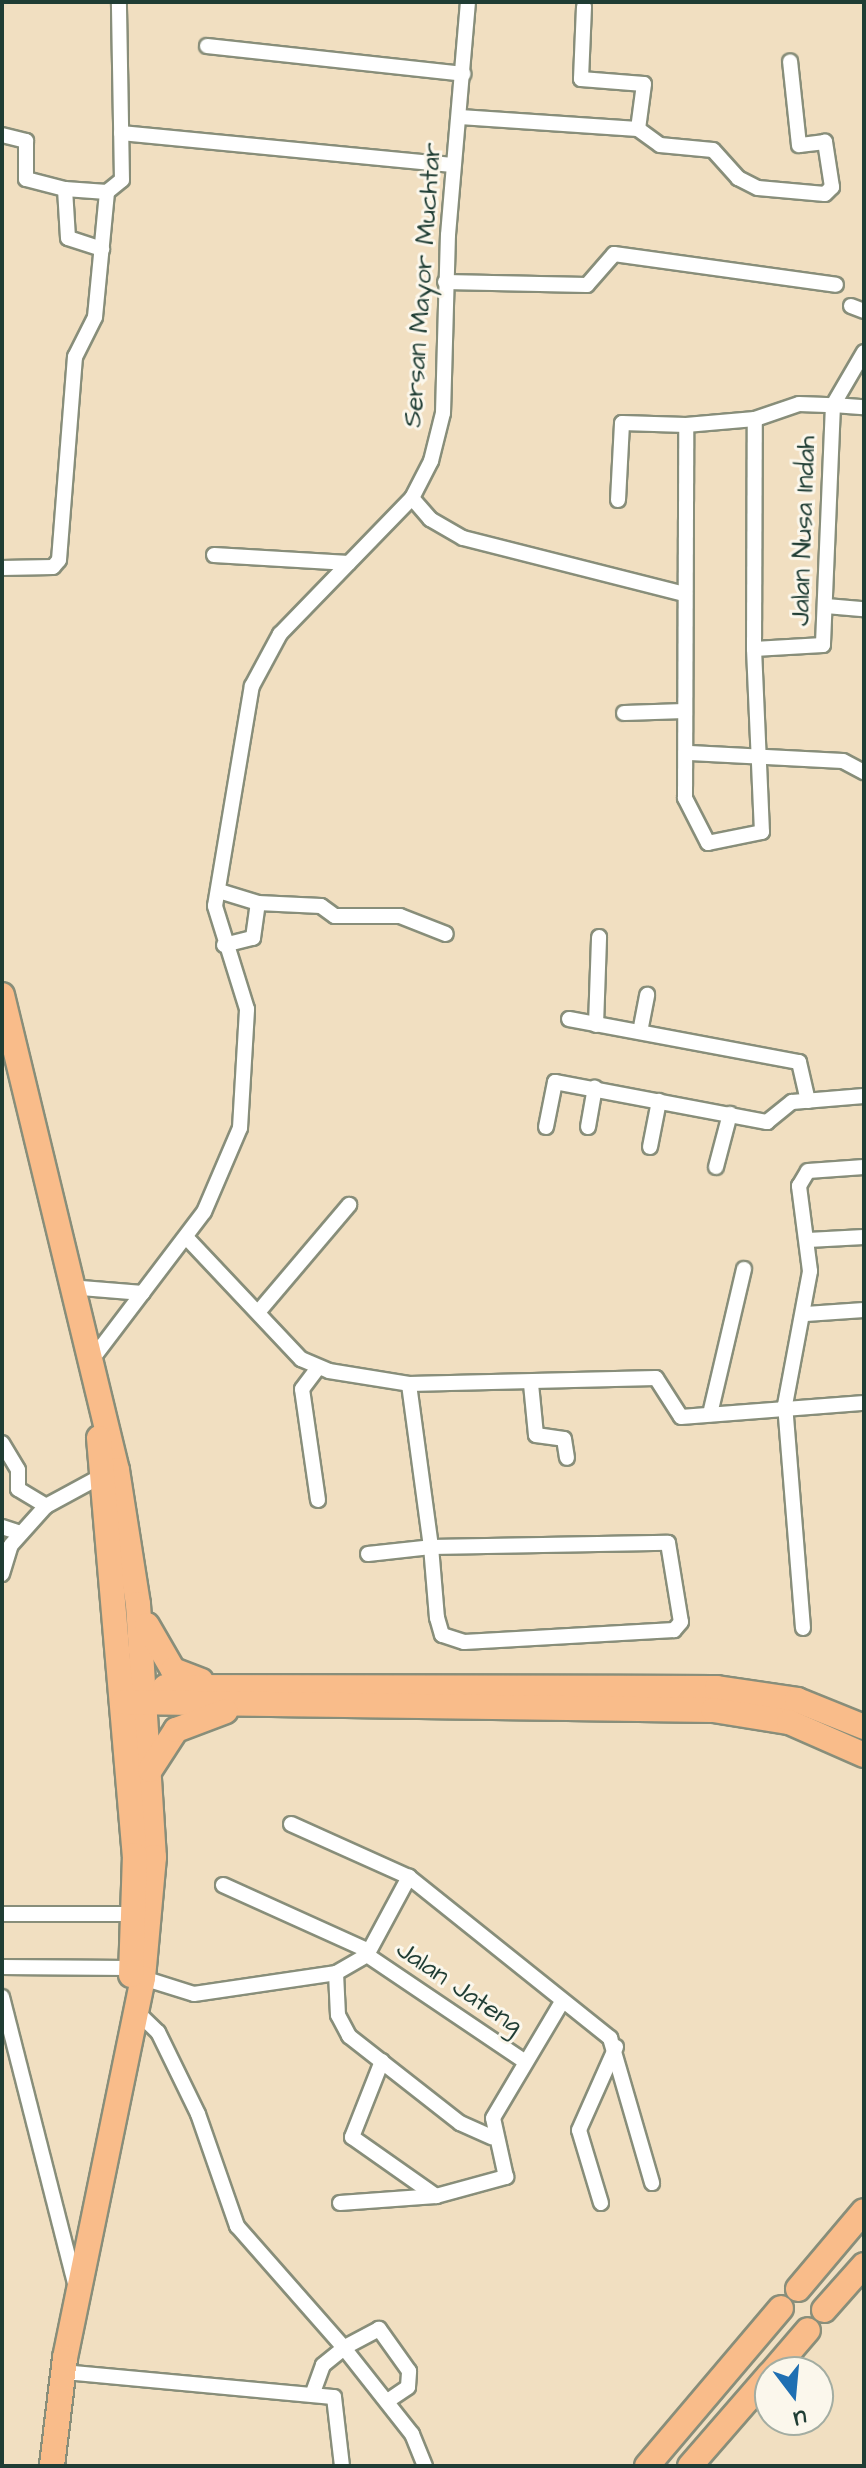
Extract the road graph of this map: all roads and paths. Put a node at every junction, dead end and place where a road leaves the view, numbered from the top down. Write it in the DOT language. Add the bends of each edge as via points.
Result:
graph roads {
  1 [pos="119,2"];
  2 [pos="468,2"];
  3 [pos="584,7"];
  4 [pos="207,46"];
  5 [pos="790,61"];
  6 [pos="463,74"];
  7 [pos="460,117"];
  8 [pos="638,129"];
  9 [pos="121,133"];
  10 [pos="2,135"];
  11 [pos="452,165"];
  12 [pos="65,189"];
  13 [pos="107,192"];
  14 [pos="102,249"];
  15 [pos="445,282"];
  16 [pos="836,285"];
  17 [pos="864,352"];
  18 [pos="833,405"];
  19 [pos="864,407"];
  20 [pos="755,419"];
  21 [pos="686,425"];
  22 [pos="412,498"];
  23 [pos="618,500"];
  24 [pos="214,555"];
  25 [pos="349,563"];
  26 [pos="2,568"];
  27 [pos="685,594"];
  28 [pos="826,606"];
  29 [pos="864,609"];
  30 [pos="754,649"];
  31 [pos="685,711"];
  32 [pos="624,713"];
  33 [pos="690,753"];
  34 [pos="760,753"];
  35 [pos="864,772"];
  36 [pos="219,891"];
  37 [pos="258,903"];
  38 [pos="446,934"];
  39 [pos="599,937"];
  40 [pos="224,945"];
  41 [pos="2,995"];
  42 [pos="647,995"];
  43 [pos="569,1019"];
  44 [pos="596,1025"];
  45 [pos="640,1032"];
  46 [pos="7,1045"];
  47 [pos="595,1088"];
  48 [pos="864,1096"];
  49 [pos="659,1101"];
  50 [pos="808,1101"];
  51 [pos="730,1114"];
  52 [pos="546,1127"];
  53 [pos="588,1127"];
  54 [pos="650,1147"];
  55 [pos="716,1167"];
  56 [pos="864,1167"];
  57 [pos="349,1205"];
  58 [pos="186,1237"];
  59 [pos="864,1237"];
  60 [pos="808,1240"];
  61 [pos="744,1269"];
  62 [pos="69,1287"];
  63 [pos="143,1293"];
  64 [pos="260,1310"];
  65 [pos="864,1310"];
  66 [pos="806,1314"];
  67 [pos="90,1363"];
  68 [pos="318,1368"];
  69 [pos="409,1384"];
  70 [pos="531,1384"];
  71 [pos="864,1403"];
  72 [pos="785,1405"];
  73 [pos="710,1414"];
  74 [pos="2,1443"];
  75 [pos="567,1458"];
  76 [pos="108,1472"];
  77 [pos="318,1500"];
  78 [pos="46,1506"];
  79 [pos="2,1527"];
  80 [pos="21,1533"];
  81 [pos="431,1547"];
  82 [pos="368,1554"];
  83 [pos="2,1574"];
  84 [pos="138,1604"];
  85 [pos="803,1628"];
  86 [pos="210,1684"];
  87 [pos="134,1696"];
  88 [pos="297,1702"];
  89 [pos="864,1727"];
  90 [pos="864,1755"];
  91 [pos="150,1770"];
  92 [pos="291,1824"];
  93 [pos="409,1877"];
  94 [pos="223,1885"];
  95 [pos="2,1914"];
  96 [pos="132,1914"];
  97 [pos="368,1953"];
  98 [pos="2,1967"];
  99 [pos="134,1973"];
  100 [pos="336,1973"];
  101 [pos="2,1997"];
  102 [pos="560,2005"];
  103 [pos="136,2008"];
  104 [pos="616,2047"];
  105 [pos="382,2061"];
  106 [pos="524,2061"];
  107 [pos="492,2137"];
  108 [pos="652,2183"];
  109 [pos="436,2196"];
  110 [pos="340,2203"];
  111 [pos="601,2203"];
  112 [pos="864,2211"];
  113 [pos="864,2265"];
  114 [pos="798,2289"];
  115 [pos="77,2291"];
  116 [pos="781,2308"];
  117 [pos="824,2310"];
  118 [pos="808,2330"];
  119 [pos="344,2348"];
  120 [pos="786,2356"];
  121 [pos="64,2372"];
  122 [pos="314,2390"];
  123 [pos="754,2393"];
  124 [pos="389,2400"];
  125 [pos="52,2466"];
  126 [pos="342,2466"];
  127 [pos="425,2466"];
  128 [pos="647,2466"];
  129 [pos="690,2466"];
  1 -- 9 [label="street"];
  2 -- 6 [label="street, Sersan Mayor Muchtar"];
  3 -- 8 [label="street" via="581,79 644,84"];
  4 -- 6 [label="street"];
  5 -- 8 [label="street" via="799,145 825,142 832,187 825,194 758,188 738,178 713,150 665,147"];
  6 -- 7 [label="street, Sersan Mayor Muchtar"];
  7 -- 8 [label="street"];
  7 -- 11 [label="street, Sersan Mayor Muchtar"];
  9 -- 11 [label="street"];
  9 -- 13 [label="street" via="122,180"];
  10 -- 12 [label="street" via="26,141 26,179"];
  11 -- 15 [label="street, Sersan Mayor Muchtar"];
  12 -- 13 [label="street"];
  12 -- 14 [label="street" via="68,238"];
  13 -- 14 [label="street"];
  14 -- 26 [label="street" via="95,317 75,357 59,560 53,567"];
  15 -- 16 [label="street" via="587,285 614,254"];
  15 -- 22 [label="street, Sersan Mayor Muchtar" via="443,413"];
  17 -- 18 [label="street"];
  18 -- 19 [label="street"];
  18 -- 20 [label="street" via="780,407"];
  18 -- 28 [label="street, Jalan Nusa Indah"];
  20 -- 21 [label="street"];
  20 -- 30 [label="street"];
  21 -- 23 [label="street" via="622,423"];
  21 -- 27 [label="street"];
  22 -- 25 [label="street, Sersan Mayor Muchtar"];
  22 -- 27 [label="street" via="430,519 463,538"];
  24 -- 25 [label="street"];
  25 -- 36 [label="street, Sersan Mayor Muchtar" via="280,634 252,686"];
  27 -- 31 [label="street"];
  28 -- 29 [label="street"];
  28 -- 30 [label="street, Jalan Nusa Indah" via="819,648"];
  30 -- 34 [label="street, Jalan Nusa Indah"];
  31 -- 32 [label="street"];
  31 -- 33 [label="street"];
  33 -- 34 [label="street"];
  33 -- 34 [label="street, Jalan Nusa Indah" via="685,798 702,837 717,844 762,832"];
  34 -- 35 [label="street" via="843,761"];
  36 -- 37 [label="street"];
  36 -- 40 [label="street, Sersan Mayor Muchtar"];
  37 -- 38 [label="street" via="290,899 335,916 400,916"];
  37 -- 40 [label="street" via="253,938"];
  39 -- 44 [label="street"];
  40 -- 58 [label="street, Sersan Mayor Muchtar" via="247,1009 240,1128"];
  41 -- 46 [label="highway"];
  42 -- 45 [label="street"];
  43 -- 44 [label="street"];
  44 -- 45 [label="street"];
  45 -- 50 [label="street" via="799,1062"];
  46 -- 62 [label="highway"];
  47 -- 49 [label="street"];
  47 -- 52 [label="street" via="555,1082"];
  47 -- 53 [label="street"];
  48 -- 50 [label="street"];
  49 -- 51 [label="street"];
  49 -- 54 [label="street"];
  50 -- 51 [label="street" via="792,1102 767,1122"];
  51 -- 55 [label="street"];
  56 -- 60 [label="street" via="804,1174 799,1186"];
  57 -- 64 [label="street"];
  58 -- 63 [label="street, Sersan Mayor Muchtar"];
  58 -- 64 [label="street"];
  59 -- 60 [label="street"];
  60 -- 66 [label="street"];
  61 -- 73 [label="street"];
  62 -- 63 [label="street"];
  62 -- 67 [label="highway"];
  63 -- 67 [label="street, Sersan Mayor Muchtar"];
  64 -- 68 [label="street"];
  65 -- 66 [label="street"];
  66 -- 72 [label="street"];
  67 -- 76 [label="highway"];
  68 -- 69 [label="street"];
  68 -- 77 [label="street" via="302,1389"];
  69 -- 70 [label="street" via="505,1377"];
  69 -- 81 [label="street"];
  70 -- 73 [label="street" via="656,1378 678,1415"];
  70 -- 75 [label="street" via="536,1435 564,1439"];
  71 -- 72 [label="street"];
  72 -- 73 [label="street"];
  72 -- 85 [label="street"];
  74 -- 78 [label="street" via="18,1470 18,1489"];
  76 -- 78 [label="street"];
  76 -- 84 [label="highway"];
  76 -- 87 [label="highway"];
  78 -- 80 [label="street"];
  79 -- 80 [label="street"];
  80 -- 83 [label="street"];
  81 -- 81 [label="street" via="439,1628 453,1641 674,1630 681,1622 668,1543"];
  81 -- 82 [label="street"];
  84 -- 86 [label="highway" via="173,1670"];
  84 -- 87 [label="highway"];
  86 -- 87 [label="highway"];
  86 -- 89 [label="highway" via="717,1688 797,1700"];
  87 -- 88 [label="highway"];
  87 -- 91 [label="highway"];
  87 -- 96 [label="highway"];
  88 -- 90 [label="highway" via="713,1710 789,1722"];
  88 -- 91 [label="highway" via="203,1714 176,1730"];
  91 -- 99 [label="highway" via="153,1905"];
  92 -- 93 [label="street"];
  93 -- 97 [label="street"];
  93 -- 102 [label="street" via="559,1994"];
  94 -- 97 [label="street, Jalan Jateng"];
  95 -- 96 [label="street"];
  96 -- 99 [label="highway"];
  97 -- 100 [label="street"];
  97 -- 106 [label="street, Jalan Jateng"];
  98 -- 99 [label="street"];
  99 -- 100 [label="street" via="194,1994"];
  99 -- 103 [label="highway"];
  100 -- 105 [label="street" via="341,2024"];
  101 -- 115 [label="street"];
  102 -- 104 [label="street"];
  102 -- 106 [label="street"];
  103 -- 115 [label="highway"];
  103 -- 119 [label="street" via="158,2032 198,2114 237,2226"];
  104 -- 108 [label="street"];
  104 -- 111 [label="street" via="579,2130"];
  105 -- 107 [label="street" via="460,2123"];
  105 -- 109 [label="street" via="352,2137"];
  106 -- 107 [label="street" via="493,2118"];
  107 -- 109 [label="street" via="508,2184"];
  109 -- 110 [label="street"];
  112 -- 114 [label="highway"];
  113 -- 117 [label="highway"];
  115 -- 121 [label="highway"];
  116 -- 128 [label="highway"];
  118 -- 120 [label="highway"];
  119 -- 122 [label="street" via="323,2365"];
  119 -- 124 [label="street"];
  119 -- 124 [label="street" via="357,2336 385,2331 409,2371 408,2387"];
  121 -- 122 [label="street" via="212,2389"];
  121 -- 125 [label="highway"];
  122 -- 126 [label="street" via="340,2407"];
  123 -- 129 [label="highway"];
  124 -- 127 [label="street"];
}
